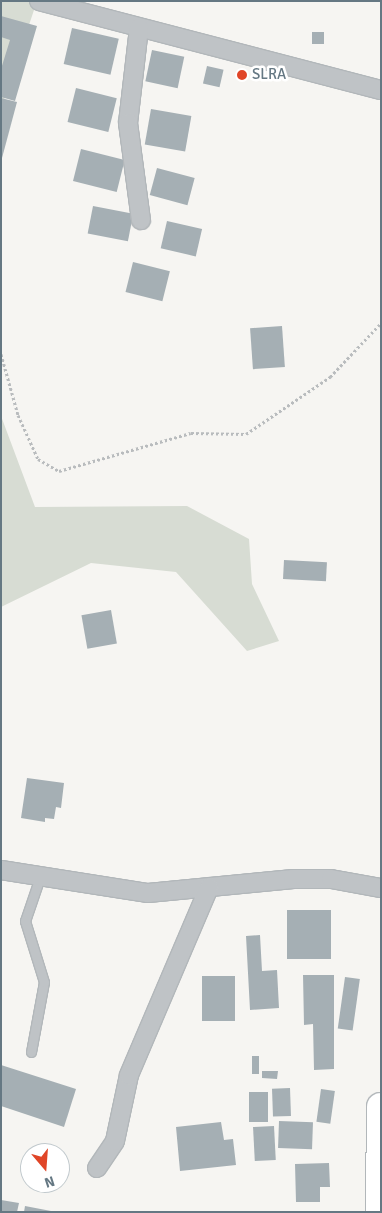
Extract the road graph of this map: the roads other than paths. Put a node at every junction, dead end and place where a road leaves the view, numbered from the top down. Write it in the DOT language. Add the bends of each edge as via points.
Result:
graph roads {
  1 [pos="39,1"];
  2 [pos="139,28"];
  3 [pos="381,90"];
  4 [pos="141,220"];
  5 [pos="1,870"];
  6 [pos="40,877"];
  7 [pos="209,887"];
  8 [pos="381,888"];
  9 [pos="31,1052"];
  10 [pos="381,1107"];
  11 [pos="97,1168"];
  12 [pos="380,1212"];
  1 -- 2 [label="street"];
  2 -- 3 [label="street"];
  2 -- 4 [label="street" via="128,123"];
  5 -- 6 [label="street"];
  6 -- 7 [label="street" via="148,893"];
  6 -- 9 [label="lane" via="25,921 44,982"];
  7 -- 8 [label="street" via="331,879"];
  7 -- 11 [label="street" via="129,1075 115,1141"];
  10 -- 12 [label="main road"];
}
